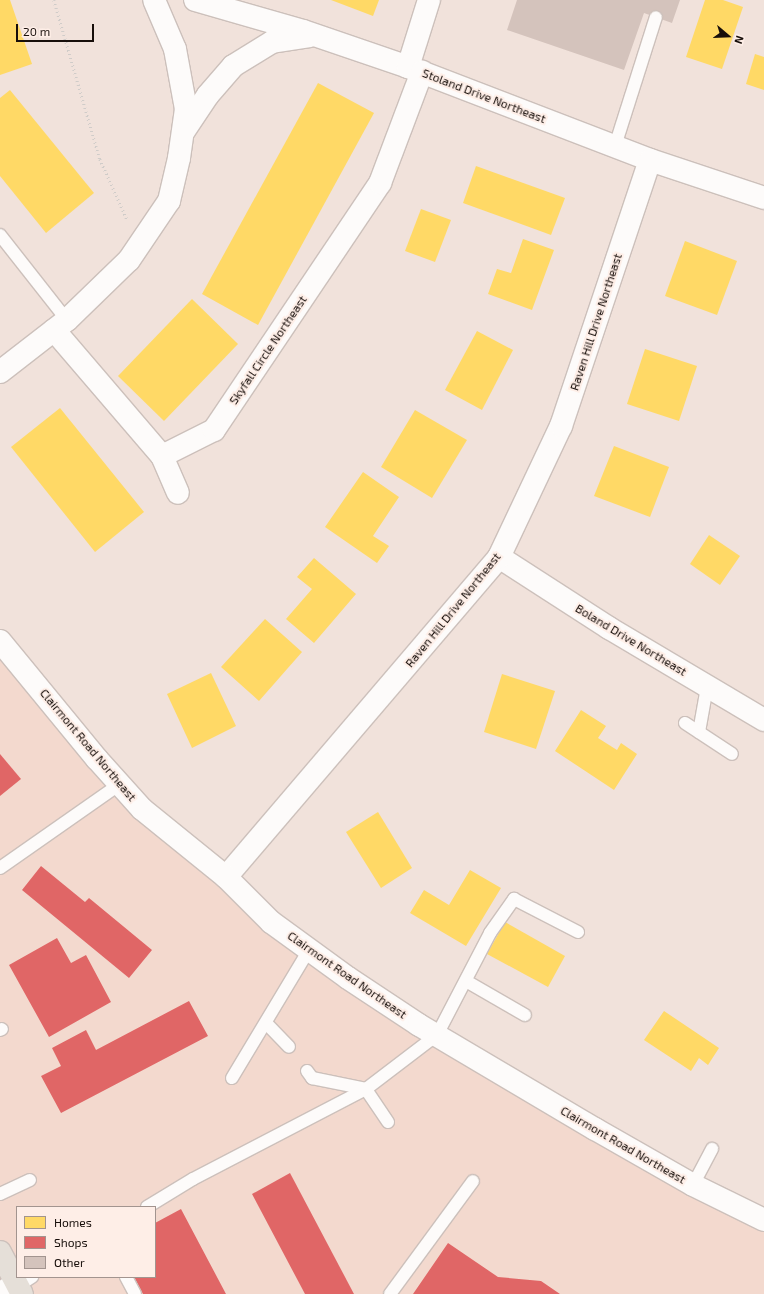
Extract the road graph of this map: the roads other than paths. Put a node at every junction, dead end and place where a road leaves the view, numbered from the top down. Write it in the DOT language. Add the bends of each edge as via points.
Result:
graph roads {
  1 [pos="154,0"];
  2 [pos="429,0"];
  3 [pos="198,1"];
  4 [pos="656,17"];
  5 [pos="315,35"];
  6 [pos="415,70"];
  7 [pos="183,133"];
  8 [pos="615,146"];
  9 [pos="650,160"];
  10 [pos="764,198"];
  11 [pos="0,235"];
  12 [pos="61,325"];
  13 [pos="0,372"];
  14 [pos="162,456"];
  15 [pos="178,493"];
  16 [pos="499,557"];
  17 [pos="0,641"];
  18 [pos="707,687"];
  19 [pos="764,720"];
  20 [pos="685,723"];
  21 [pos="699,732"];
  22 [pos="732,754"];
  23 [pos="120,784"];
  24 [pos="0,868"];
  25 [pos="226,878"];
  26 [pos="578,932"];
  27 [pos="309,950"];
  28 [pos="466,981"];
  29 [pos="525,1014"];
  30 [pos="266,1023"];
  31 [pos="438,1035"];
  32 [pos="289,1047"];
  33 [pos="307,1071"];
  34 [pos="232,1078"];
  35 [pos="366,1089"];
  36 [pos="388,1122"];
  37 [pos="712,1148"];
  38 [pos="30,1180"];
  39 [pos="473,1181"];
  40 [pos="693,1185"];
  41 [pos="0,1194"];
  42 [pos="149,1206"];
  43 [pos="764,1220"];
  44 [pos="0,1252"];
  45 [pos="127,1278"];
  46 [pos="18,1287"];
  47 [pos="135,1294"];
  48 [pos="390,1294"];
  1 -- 7 [label="street" via="175,49 186,109"];
  2 -- 6 [label="street, Skyfall Circle Northeast"];
  3 -- 5 [label="street, Stoland Drive Northeast"];
  4 -- 8 [label="lane"];
  5 -- 6 [label="street, Stoland Drive Northeast"];
  5 -- 7 [label="street" via="272,42 233,66 208,95"];
  6 -- 8 [label="street, Stoland Drive Northeast"];
  6 -- 14 [label="street, Skyfall Circle Northeast" via="380,183 214,430"];
  7 -- 12 [label="street" via="169,201 129,260"];
  8 -- 9 [label="street, Stoland Drive Northeast"];
  9 -- 10 [label="street, Stoland Drive Northeast"];
  9 -- 16 [label="street, Raven Hill Drive Northeast" via="561,426"];
  11 -- 12 [label="lane"];
  12 -- 13 [label="street"];
  12 -- 14 [label="street"];
  14 -- 15 [label="street"];
  16 -- 18 [label="street, Boland Drive Northeast"];
  16 -- 25 [label="street, Raven Hill Drive Northeast"];
  17 -- 23 [label="street, Clairmont Road Northeast"];
  18 -- 19 [label="street, Boland Drive Northeast"];
  18 -- 21 [label="lane"];
  20 -- 21 [label="lane"];
  21 -- 22 [label="lane"];
  23 -- 24 [label="lane"];
  23 -- 25 [label="street, Clairmont Road Northeast" via="142,809"];
  25 -- 27 [label="street, Clairmont Road Northeast" via="271,922"];
  26 -- 28 [label="lane" via="514,899 490,933"];
  27 -- 30 [label="lane"];
  27 -- 31 [label="street, Clairmont Road Northeast"];
  28 -- 29 [label="lane"];
  28 -- 31 [label="lane"];
  30 -- 32 [label="lane"];
  30 -- 34 [label="lane"];
  31 -- 35 [label="lane"];
  31 -- 40 [label="street, Clairmont Road Northeast"];
  33 -- 35 [label="lane" via="312,1078"];
  35 -- 36 [label="lane"];
  35 -- 42 [label="lane" via="193,1179"];
  37 -- 40 [label="lane"];
  38 -- 41 [label="lane"];
  39 -- 48 [label="lane"];
  40 -- 43 [label="street, Clairmont Road Northeast"];
  44 -- 46 [label="main road"];
  45 -- 47 [label="lane"];
}
